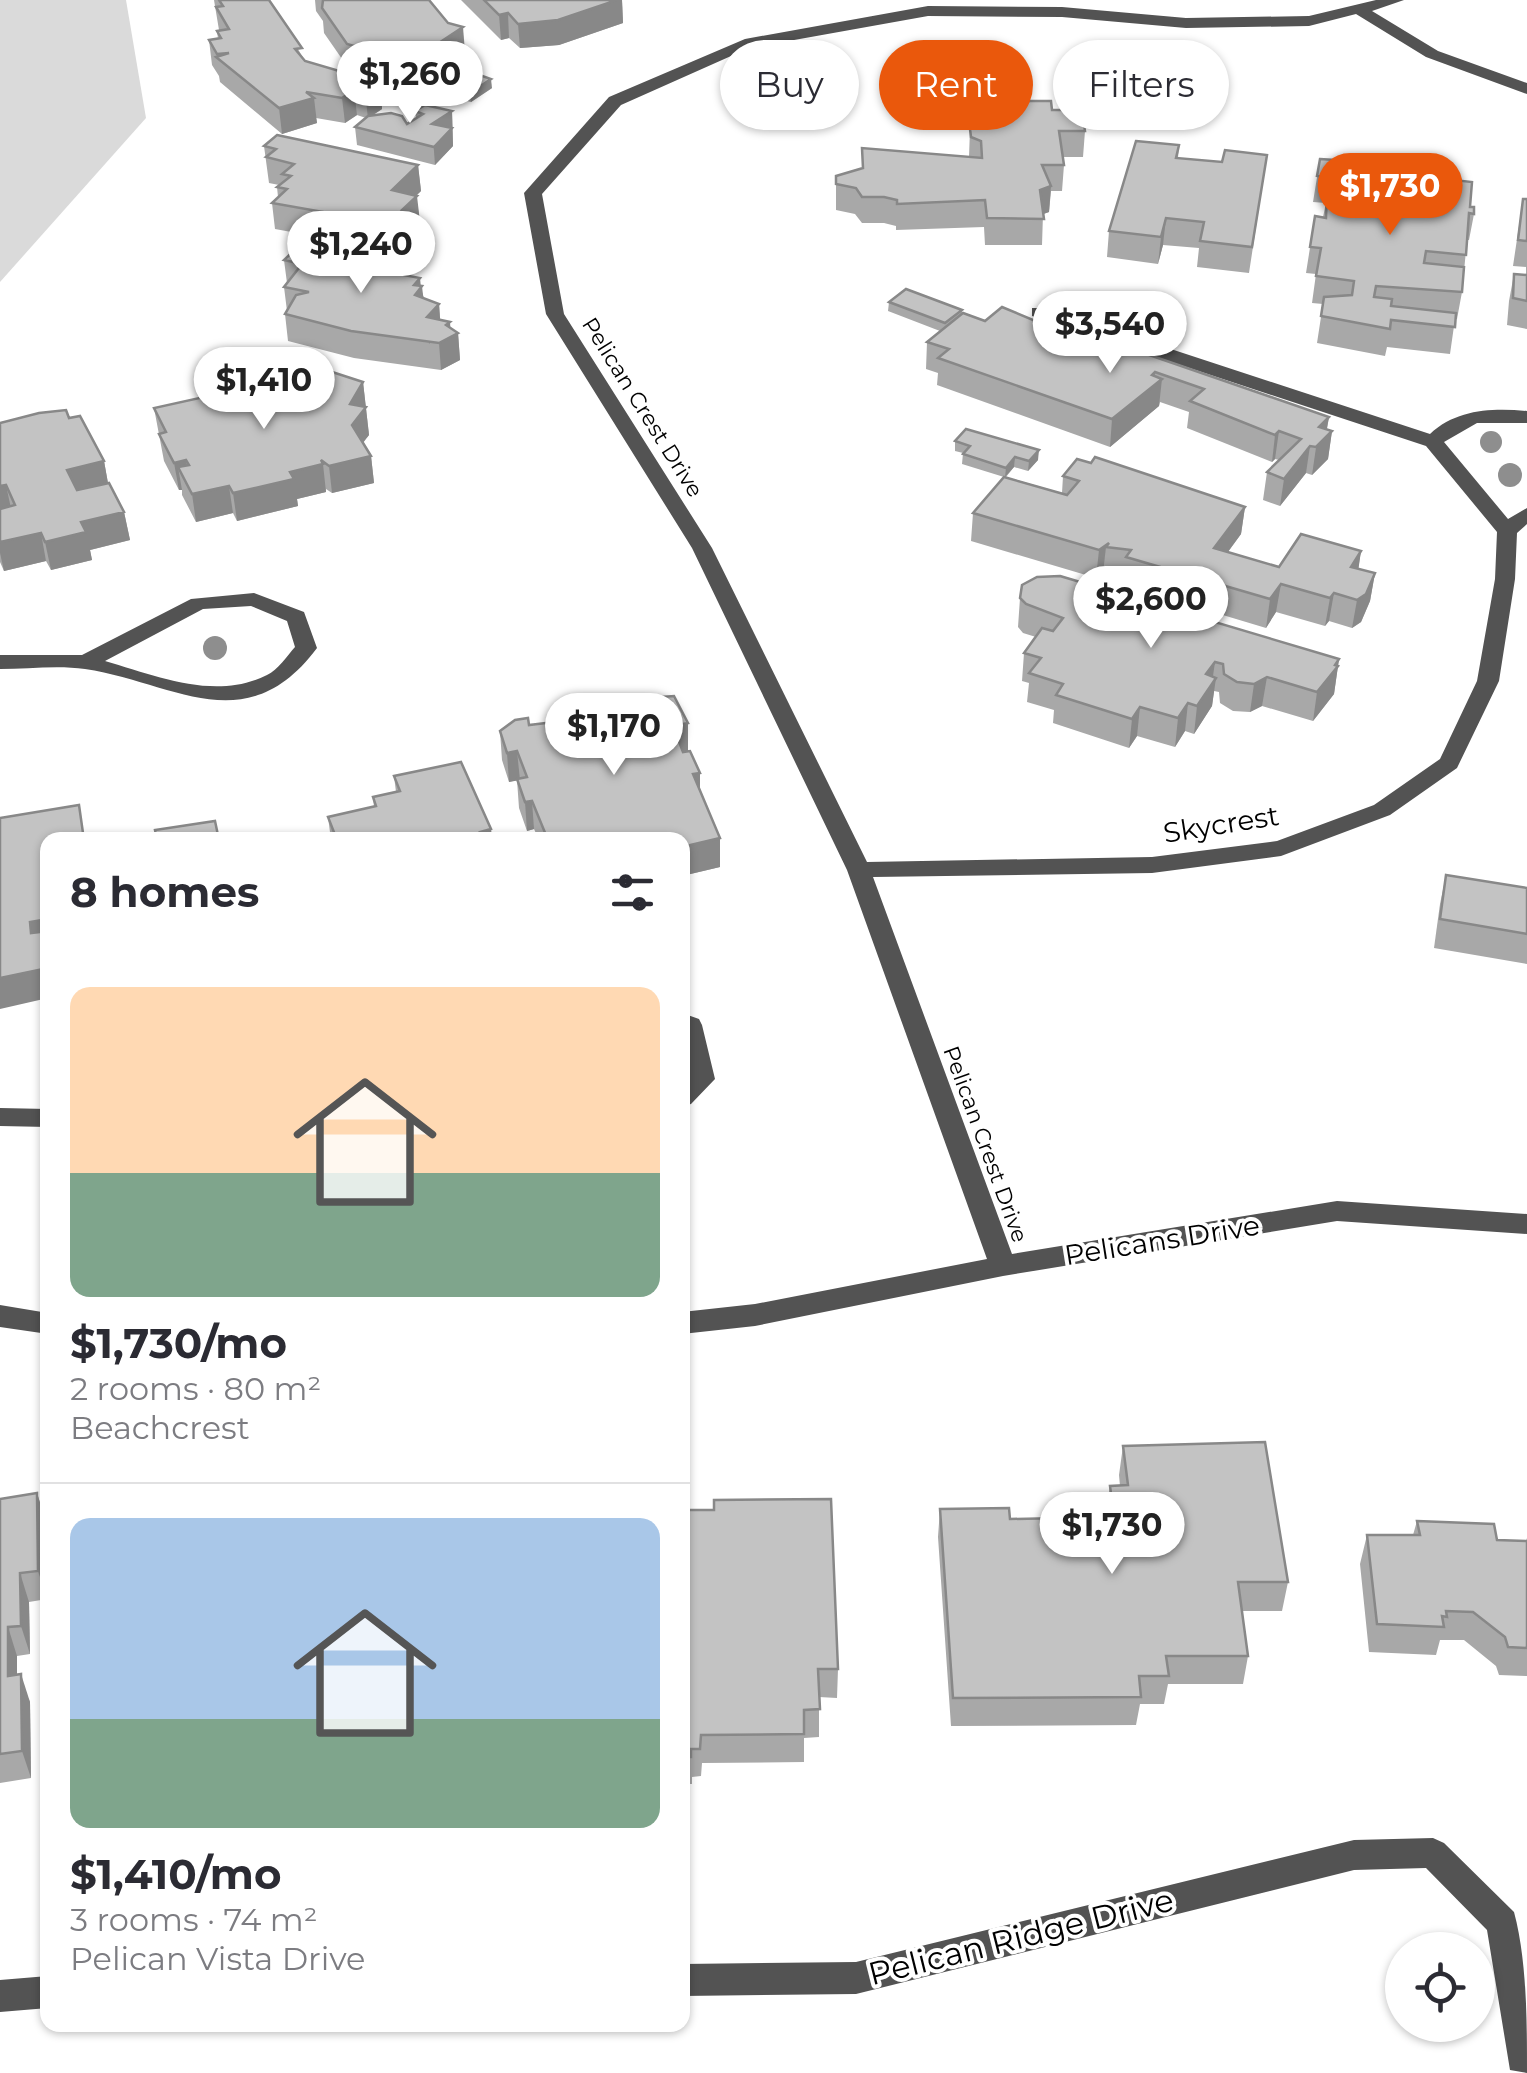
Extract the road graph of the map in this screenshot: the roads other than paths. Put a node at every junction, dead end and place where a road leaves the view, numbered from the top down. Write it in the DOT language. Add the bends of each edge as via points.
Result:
graph roads {
  1 [pos="1396,0"];
  2 [pos="1360,10"];
  3 [pos="1527,89"];
  4 [pos="1039,312"];
  5 [pos="1527,416"];
  6 [pos="1434,442"];
  7 [pos="1527,514"];
  8 [pos="1508,531"];
  9 [pos="0,662"];
  10 [pos="86,662"];
  11 [pos="859,870"];
  12 [pos="690,1025"];
  13 [pos="690,1090"];
  14 [pos="0,1117"];
  15 [pos="40,1118"];
  16 [pos="1527,1224"];
  17 [pos="1003,1266"];
  18 [pos="0,1316"];
  19 [pos="690,1322"];
  20 [pos="40,1323"];
  21 [pos="690,1980"];
  22 [pos="40,1993"];
  23 [pos="0,1996"];
  24 [pos="1527,2070"];
  1 -- 2 [label="street, Pelican Crest Drive"];
  2 -- 3 [label="street" via="1432,54"];
  2 -- 11 [label="street, Pelican Crest Drive" via="1309,21 1203,22 928,11 746,44 615,101 533,193 556,314 702,548"];
  4 -- 6 [label="street"];
  5 -- 6 [label="street" via="1488,412 1448,426"];
  6 -- 8 [label="street"];
  7 -- 8 [label="street"];
  8 -- 11 [label="street, Skycrest" via="1488,681 1449,762 1382,810 1281,848 1152,865"];
  9 -- 10 [label="street"];
  10 -- 10 [label="street" via="225,695 278,680 306,648 296,617 254,599 198,603"];
  11 -- 17 [label="street, Pelican Crest Drive"];
  12 -- 13 [label="street" via="702,1079"];
  14 -- 15 [label="street"];
  16 -- 17 [label="street, Pelicans Drive" via="1337,1212"];
  17 -- 19 [label="street, Pelicans Drive"];
  18 -- 20 [label="street"];
  21 -- 24 [label="street, Pelican Ridge Drive" via="856,1978 1354,1855 1433,1853 1502,1923"];
  22 -- 23 [label="street"];
}
